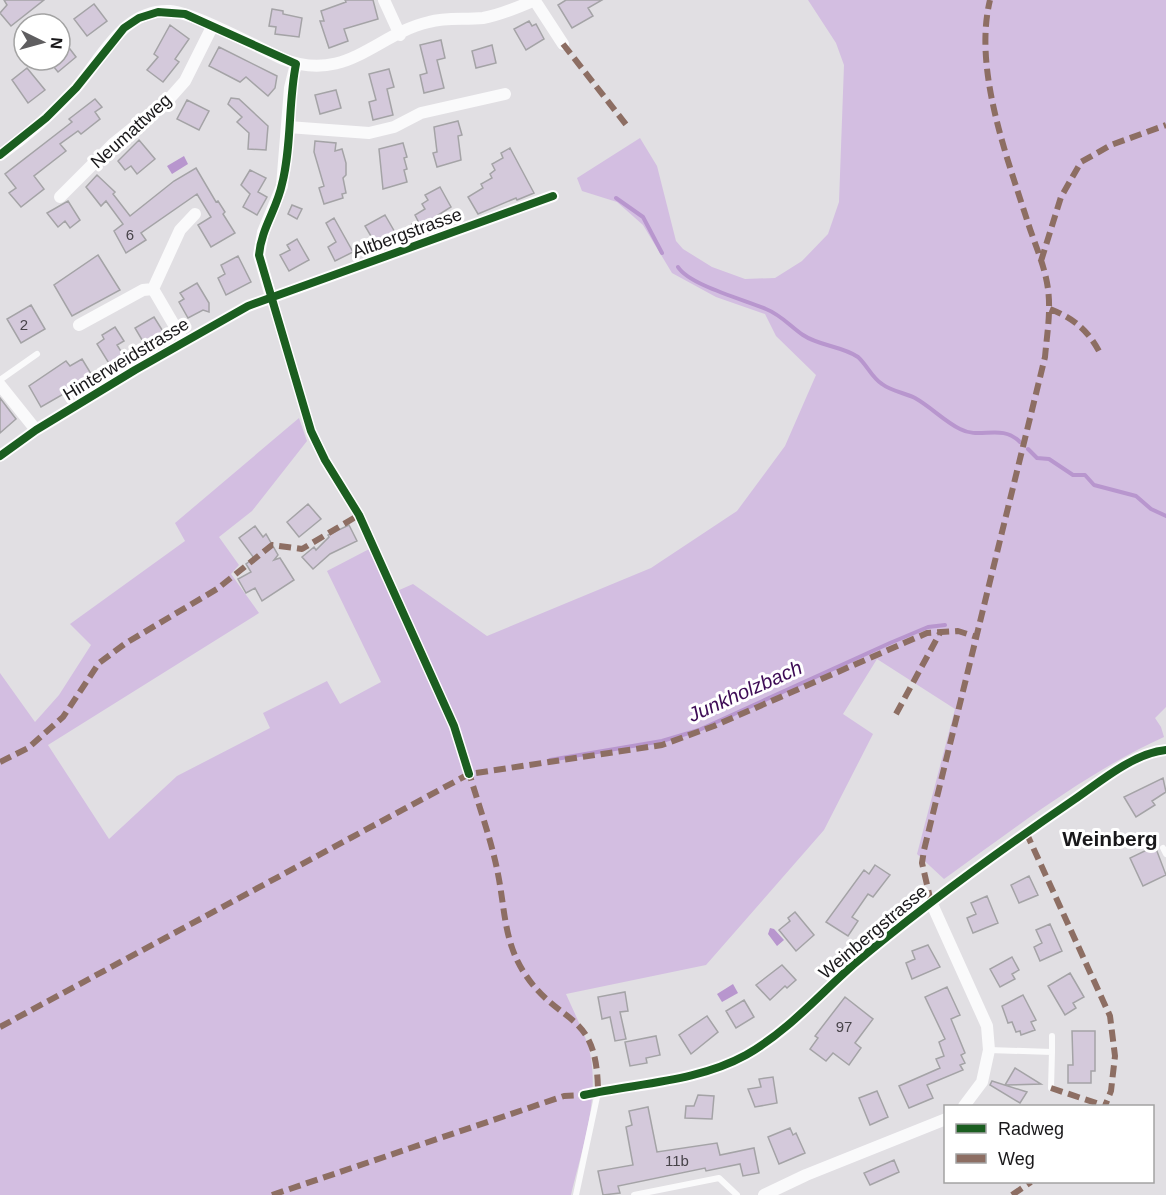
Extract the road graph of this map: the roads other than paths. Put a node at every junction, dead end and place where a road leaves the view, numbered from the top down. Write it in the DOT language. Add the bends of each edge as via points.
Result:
graph roads {
  1 [pos="384,0"];
  2 [pos="535,0"];
  3 [pos="212,27"];
  4 [pos="400,35"];
  5 [pos="563,44"];
  6 [pos="296,64"];
  7 [pos="505,94"];
  8 [pos="288,127"];
  9 [pos="0,155"];
  10 [pos="553,196"];
  11 [pos="60,197"];
  12 [pos="195,214"];
  13 [pos="153,289"];
  14 [pos="271,297"];
  15 [pos="79,325"];
  16 [pos="184,342"];
  17 [pos="37,354"];
  18 [pos="0,380"];
  19 [pos="0,385"];
  20 [pos="36,430"];
  21 [pos="0,456"];
  22 [pos="1166,750"];
  23 [pos="931,902"];
  24 [pos="1052,1036"];
  25 [pos="988,1050"];
  26 [pos="1052,1052"];
  27 [pos="1051,1088"];
  28 [pos="598,1091"];
  29 [pos="584,1095"];
  30 [pos="965,1105"];
  31 [pos="944,1119"];
  32 [pos="576,1195"];
  33 [pos="634,1195"];
  34 [pos="737,1195"];
  35 [pos="764,1195"];
  1 -- 4 [label="street"];
  2 -- 4 [label="street" via="486,17 431,21"];
  2 -- 5 [label="street"];
  3 -- 6 [label="street"];
  3 -- 9 [label="street" via="170,11 139,18 124,28 76,88"];
  3 -- 11 [label="street, Neumattweg" via="185,81 169,99 113,144"];
  4 -- 6 [label="street" via="347,60"];
  6 -- 8 [label="street"];
  7 -- 8 [label="street" via="421,113 394,127 369,133"];
  8 -- 14 [label="street" via="282,186 263,232 259,255"];
  10 -- 14 [label="street, Altbergstrasse"];
  12 -- 13 [label="street" via="180,230"];
  13 -- 15 [label="street" via="143,290"];
  13 -- 16 [label="street"];
  14 -- 16 [label="street, Hinterweidstrasse"];
  16 -- 20 [label="street, Hinterweidstrasse"];
  17 -- 18 [label="lane"];
  19 -- 20 [label="street"];
  20 -- 21 [label="street, Hinterweidstrasse"];
  22 -- 23 [label="street, Weinbergstrasse" via="1154,751 1100,782"];
  23 -- 25 [label="street" via="987,1026"];
  23 -- 28 [label="street, Weinbergstrasse" via="852,966 780,1033 747,1054 723,1067 684,1077"];
  24 -- 26 [label="lane"];
  25 -- 26 [label="lane"];
  25 -- 30 [label="street" via="982,1082"];
  26 -- 27 [label="lane"];
  28 -- 29 [label="street, Weinbergstrasse"];
  28 -- 32 [label="lane"];
  31 -- 35 [label="street"];
  33 -- 34 [label="lane" via="719,1178"];
}
